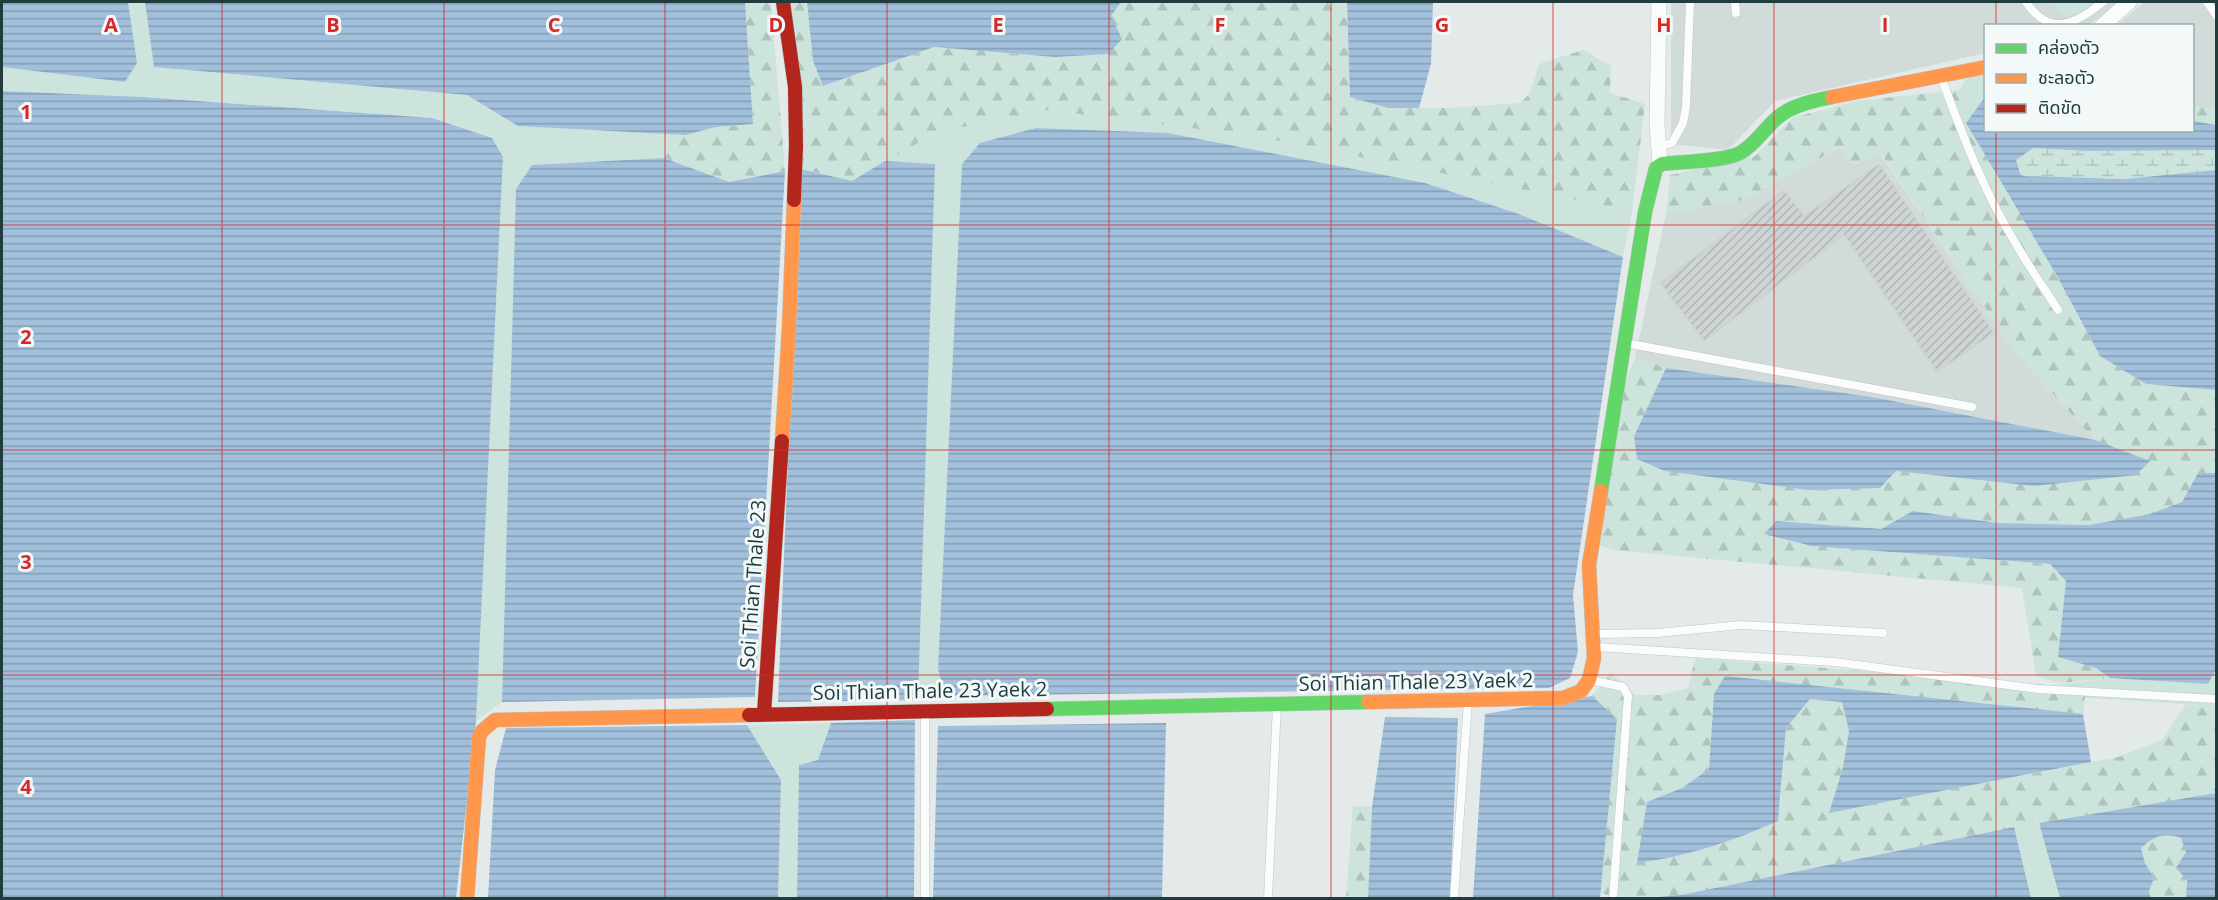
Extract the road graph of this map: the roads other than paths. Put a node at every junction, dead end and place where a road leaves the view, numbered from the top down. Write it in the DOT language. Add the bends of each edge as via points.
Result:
graph roads {
  1 [pos="783,2"];
  2 [pos="1659,2"];
  3 [pos="1690,2"];
  4 [pos="1735,2"];
  5 [pos="2026,2"];
  6 [pos="2103,2"];
  7 [pos="2129,2"];
  8 [pos="2207,2"];
  9 [pos="1736,13"];
  10 [pos="2217,15"];
  11 [pos="2057,24"];
  12 [pos="2066,24"];
  13 [pos="2104,24"];
  14 [pos="1984,66"];
  15 [pos="1940,75"];
  16 [pos="1659,147"];
  17 [pos="1656,170"];
  18 [pos="2058,310"];
  19 [pos="1623,343"];
  20 [pos="1972,407"];
  21 [pos="1883,633"];
  22 [pos="1594,640"];
  23 [pos="1588,680"];
  24 [pos="2217,699"];
  25 [pos="1468,700"];
  26 [pos="1277,704"];
  27 [pos="925,711"];
  28 [pos="764,714"];
  29 [pos="467,898"];
  30 [pos="925,898"];
  31 [pos="1268,898"];
  32 [pos="1454,898"];
  33 [pos="1612,898"];
  1 -- 28 [label="street, Soi Thian Thale 23" via="795,87 796,146 789,327"];
  2 -- 16 [label="street"];
  3 -- 16 [label="lane" via="1683,123 1672,143"];
  4 -- 9 [label="lane"];
  5 -- 11 [label="lane" via="2045,20"];
  6 -- 12 [label="lane" via="2084,17"];
  7 -- 13 [label="street"];
  8 -- 10 [label="lane"];
  14 -- 15 [label="street"];
  15 -- 17 [label="street" via="1811,101 1779,117 1742,153"];
  15 -- 18 [label="lane" via="1991,198 2015,244"];
  16 -- 17 [label="street"];
  17 -- 19 [label="street"];
  19 -- 20 [label="lane"];
  19 -- 22 [label="street" via="1589,565"];
  21 -- 22 [label="lane" via="1741,625"];
  22 -- 23 [label="street"];
  22 -- 24 [label="lane" via="1835,662 2038,688"];
  23 -- 25 [label="street, Soi Thian Thale 23 Yaek 2" via="1581,692 1563,698"];
  23 -- 33 [label="lane" via="1623,687 1628,696"];
  25 -- 26 [label="street, Soi Thian Thale 23 Yaek 2"];
  25 -- 32 [label="lane"];
  26 -- 27 [label="street, Soi Thian Thale 23 Yaek 2"];
  26 -- 31 [label="lane"];
  27 -- 28 [label="street, Soi Thian Thale 23 Yaek 2"];
  27 -- 30 [label="lane"];
  28 -- 29 [label="street" via="505,719 490,723 479,737"];
}
